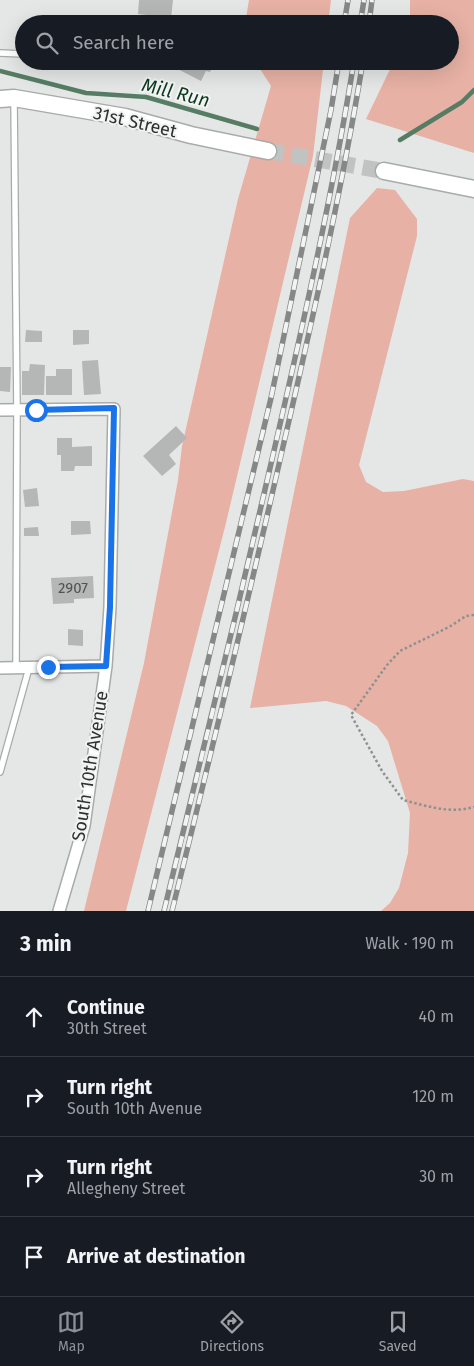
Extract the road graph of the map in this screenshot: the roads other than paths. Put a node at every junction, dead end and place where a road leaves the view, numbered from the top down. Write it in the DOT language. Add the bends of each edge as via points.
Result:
graph roads {
  1 [pos="0,53"];
  2 [pos="15,54"];
  3 [pos="7,98"];
  4 [pos="268,151"];
  5 [pos="384,171"];
  6 [pos="474,189"];
  7 [pos="0,410"];
  8 [pos="17,410"];
  9 [pos="106,666"];
  10 [pos="0,668"];
  11 [pos="16,668"];
  12 [pos="29,668"];
  13 [pos="0,772"];
  14 [pos="59,911"];
  1 -- 2 [label="lane"];
  3 -- 4 [label="main road, 31st Street" via="125,117 192,136"];
  3 -- 8 [label="lane"];
  5 -- 6 [label="main road"];
  7 -- 8 [label="street"];
  8 -- 9 [label="street, South 10th Avenue" via="114,408"];
  8 -- 11 [label="lane"];
  9 -- 12 [label="street"];
  9 -- 14 [label="street, South 10th Avenue" via="84,826"];
  10 -- 11 [label="street"];
  11 -- 12 [label="street"];
  12 -- 13 [label="lane"];
}
